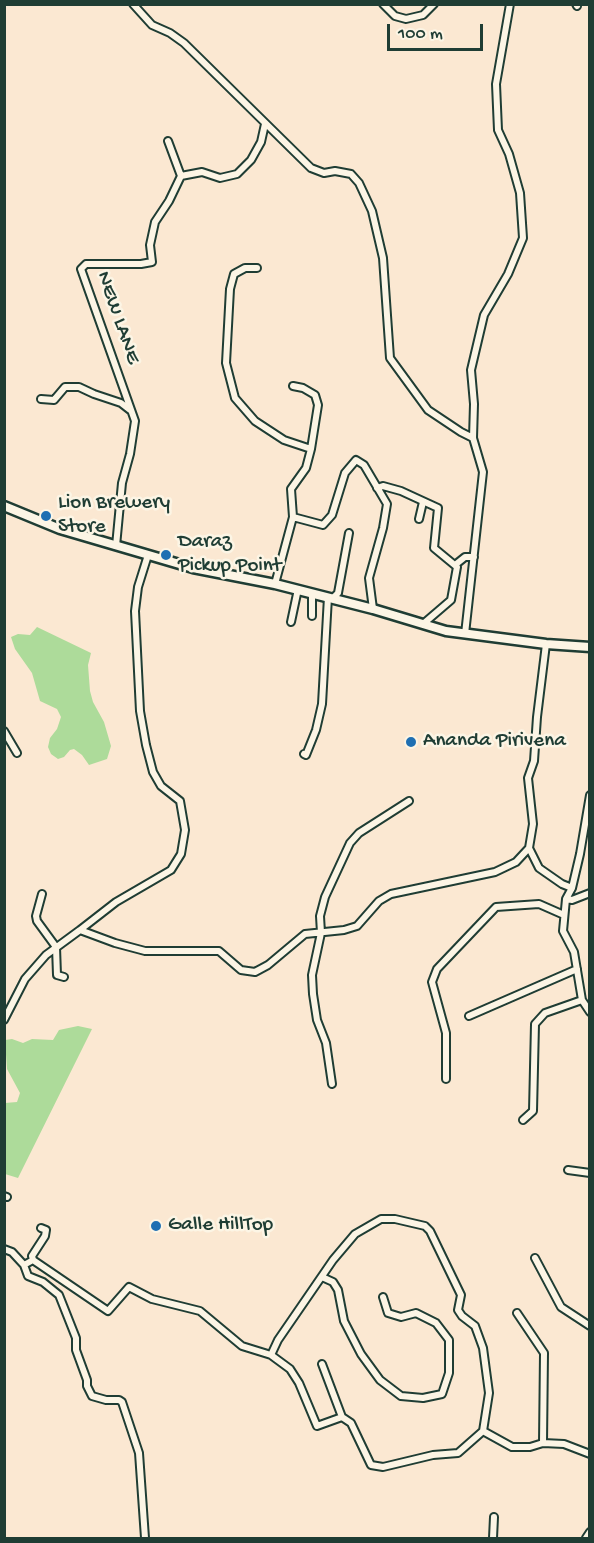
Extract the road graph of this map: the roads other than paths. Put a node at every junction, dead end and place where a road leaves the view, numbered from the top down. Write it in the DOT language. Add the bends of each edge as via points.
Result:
graph roads {
  1 [pos="133,4"];
  2 [pos="383,4"];
  3 [pos="434,4"];
  4 [pos="510,4"];
  5 [pos="265,124"];
  6 [pos="168,141"];
  7 [pos="181,176"];
  8 [pos="257,268"];
  9 [pos="293,386"];
  10 [pos="41,399"];
  11 [pos="130,411"];
  12 [pos="473,438"];
  13 [pos="311,449"];
  14 [pos="377,488"];
  15 [pos="423,502"];
  16 [pos="4,506"];
  17 [pos="293,517"];
  18 [pos="419,519"];
  19 [pos="349,533"];
  20 [pos="116,546"];
  21 [pos="148,555"];
  22 [pos="474,557"];
  23 [pos="455,565"];
  24 [pos="274,584"];
  25 [pos="298,590"];
  26 [pos="312,593"];
  27 [pos="331,598"];
  28 [pos="373,609"];
  29 [pos="312,616"];
  30 [pos="291,622"];
  31 [pos="423,624"];
  32 [pos="465,634"];
  33 [pos="546,644"];
  34 [pos="590,647"];
  35 [pos="4,731"];
  36 [pos="16,753"];
  37 [pos="304,754"];
  38 [pos="590,795"];
  39 [pos="409,801"];
  40 [pos="529,848"];
  41 [pos="572,888"];
  42 [pos="590,893"];
  43 [pos="42,894"];
  44 [pos="566,899"];
  45 [pos="564,915"];
  46 [pos="80,930"];
  47 [pos="321,933"];
  48 [pos="56,947"];
  49 [pos="576,969"];
  50 [pos="64,977"];
  51 [pos="582,1000"];
  52 [pos="590,1012"];
  53 [pos="469,1016"];
  54 [pos="4,1020"];
  55 [pos="447,1079"];
  56 [pos="332,1084"];
  57 [pos="523,1120"];
  58 [pos="568,1170"];
  59 [pos="590,1173"];
  60 [pos="41,1228"];
  61 [pos="4,1249"];
  62 [pos="535,1258"];
  63 [pos="33,1260"];
  64 [pos="24,1265"];
  65 [pos="322,1276"];
  66 [pos="383,1297"];
  67 [pos="517,1313"];
  68 [pos="590,1326"];
  69 [pos="271,1355"];
  70 [pos="322,1364"];
  71 [pos="342,1417"];
  72 [pos="483,1431"];
  73 [pos="543,1443"];
  74 [pos="590,1454"];
  75 [pos="494,1517"];
  76 [pos="590,1532"];
  77 [pos="145,1539"];
  78 [pos="493,1539"];
  79 [pos="586,1539"];
  1 -- 5 [label="street" via="152,25 184,44"];
  2 -- 3 [label="street" via="395,16 406,19 423,15"];
  4 -- 12 [label="street" via="496,84 498,130 520,194 523,238 484,315 471,370"];
  5 -- 7 [label="street" via="251,160 237,174 220,178 202,172"];
  5 -- 12 [label="street" via="311,168 324,174 351,174 359,183 372,211 383,258 390,358 428,410"];
  6 -- 7 [label="street"];
  7 -- 11 [label="street, NEW LANE" via="155,222 150,245 152,262 86,264 81,269"];
  8 -- 13 [label="street" via="245,268 234,274 230,289 226,363 235,398 255,421 284,440"];
  9 -- 13 [label="street" via="315,396 318,405"];
  10 -- 11 [label="street" via="54,400 65,387 79,387 121,403"];
  11 -- 20 [label="street, NEW LANE" via="135,421 122,483"];
  12 -- 22 [label="street" via="483,472"];
  13 -- 17 [label="street" via="306,468 291,489"];
  14 -- 15 [label="street" via="400,491"];
  14 -- 17 [label="street" via="364,465 356,460 345,473 332,515 322,525"];
  14 -- 28 [label="street" via="387,504 369,578"];
  15 -- 18 [label="street"];
  15 -- 23 [label="street" via="438,508 434,548"];
  16 -- 20 [label="main road"];
  17 -- 24 [label="street"];
  19 -- 27 [label="street" via="338,592"];
  20 -- 21 [label="main road"];
  21 -- 24 [label="main road"];
  21 -- 46 [label="street" via="135,611 140,711 153,772 161,786 180,801 185,830 182,854 171,870 116,902"];
  22 -- 23 [label="street" via="465,557"];
  22 -- 32 [label="street"];
  23 -- 31 [label="street" via="458,567 451,600"];
  24 -- 25 [label="main road"];
  25 -- 26 [label="main road"];
  25 -- 30 [label="street"];
  26 -- 27 [label="main road"];
  26 -- 29 [label="street"];
  27 -- 28 [label="main road"];
  27 -- 37 [label="street" via="322,704 316,730"];
  28 -- 31 [label="main road"];
  31 -- 32 [label="main road"];
  32 -- 33 [label="main road"];
  33 -- 34 [label="main road"];
  33 -- 40 [label="street" via="534,761 528,778 533,824"];
  35 -- 36 [label="street"];
  38 -- 41 [label="street"];
  39 -- 47 [label="street" via="350,843 325,897"];
  40 -- 41 [label="street" via="539,868"];
  40 -- 47 [label="street" via="516,862 495,872 391,894 379,901 357,926"];
  41 -- 44 [label="street"];
  42 -- 44 [label="street"];
  43 -- 48 [label="street" via="37,921"];
  44 -- 45 [label="street"];
  45 -- 49 [label="street" via="563,931 574,952"];
  45 -- 55 [label="street" via="539,904 496,907 437,969 432,982 446,1033"];
  46 -- 47 [label="street" via="145,951 219,951 241,970 255,972 305,933"];
  46 -- 48 [label="street"];
  47 -- 56 [label="street" via="312,994 326,1043"];
  48 -- 50 [label="street" via="57,975"];
  48 -- 54 [label="street" via="25,979"];
  49 -- 51 [label="street"];
  49 -- 53 [label="street"];
  51 -- 52 [label="street"];
  51 -- 57 [label="street" via="545,1013 535,1024 533,1111"];
  58 -- 59 [label="street"];
  60 -- 63 [label="street" via="46,1230"];
  61 -- 64 [label="street"];
  62 -- 68 [label="street" via="561,1307"];
  63 -- 64 [label="street"];
  63 -- 69 [label="street" via="108,1311 129,1287 152,1299 200,1311 242,1346"];
  64 -- 77 [label="street" via="28,1276 59,1295 92,1396 122,1402 140,1453"];
  65 -- 66 [label="street" via="338,1290 344,1321 380,1380 401,1396 423,1398 442,1394 449,1373 449,1340 436,1323 416,1313 401,1317 388,1313"];
  65 -- 69 [label="street"];
  65 -- 72 [label="street" via="355,1234 381,1219 395,1219 430,1230 461,1295 458,1310 475,1326 483,1348 489,1393"];
  67 -- 73 [label="street" via="544,1353"];
  69 -- 71 [label="street" via="290,1369 317,1426"];
  70 -- 71 [label="street"];
  71 -- 72 [label="street" via="351,1423 371,1465 383,1467 433,1455 458,1454"];
  72 -- 73 [label="street" via="512,1447"];
  73 -- 74 [label="street" via="564,1444"];
  75 -- 78 [label="street"];
  76 -- 79 [label="street"];
}
